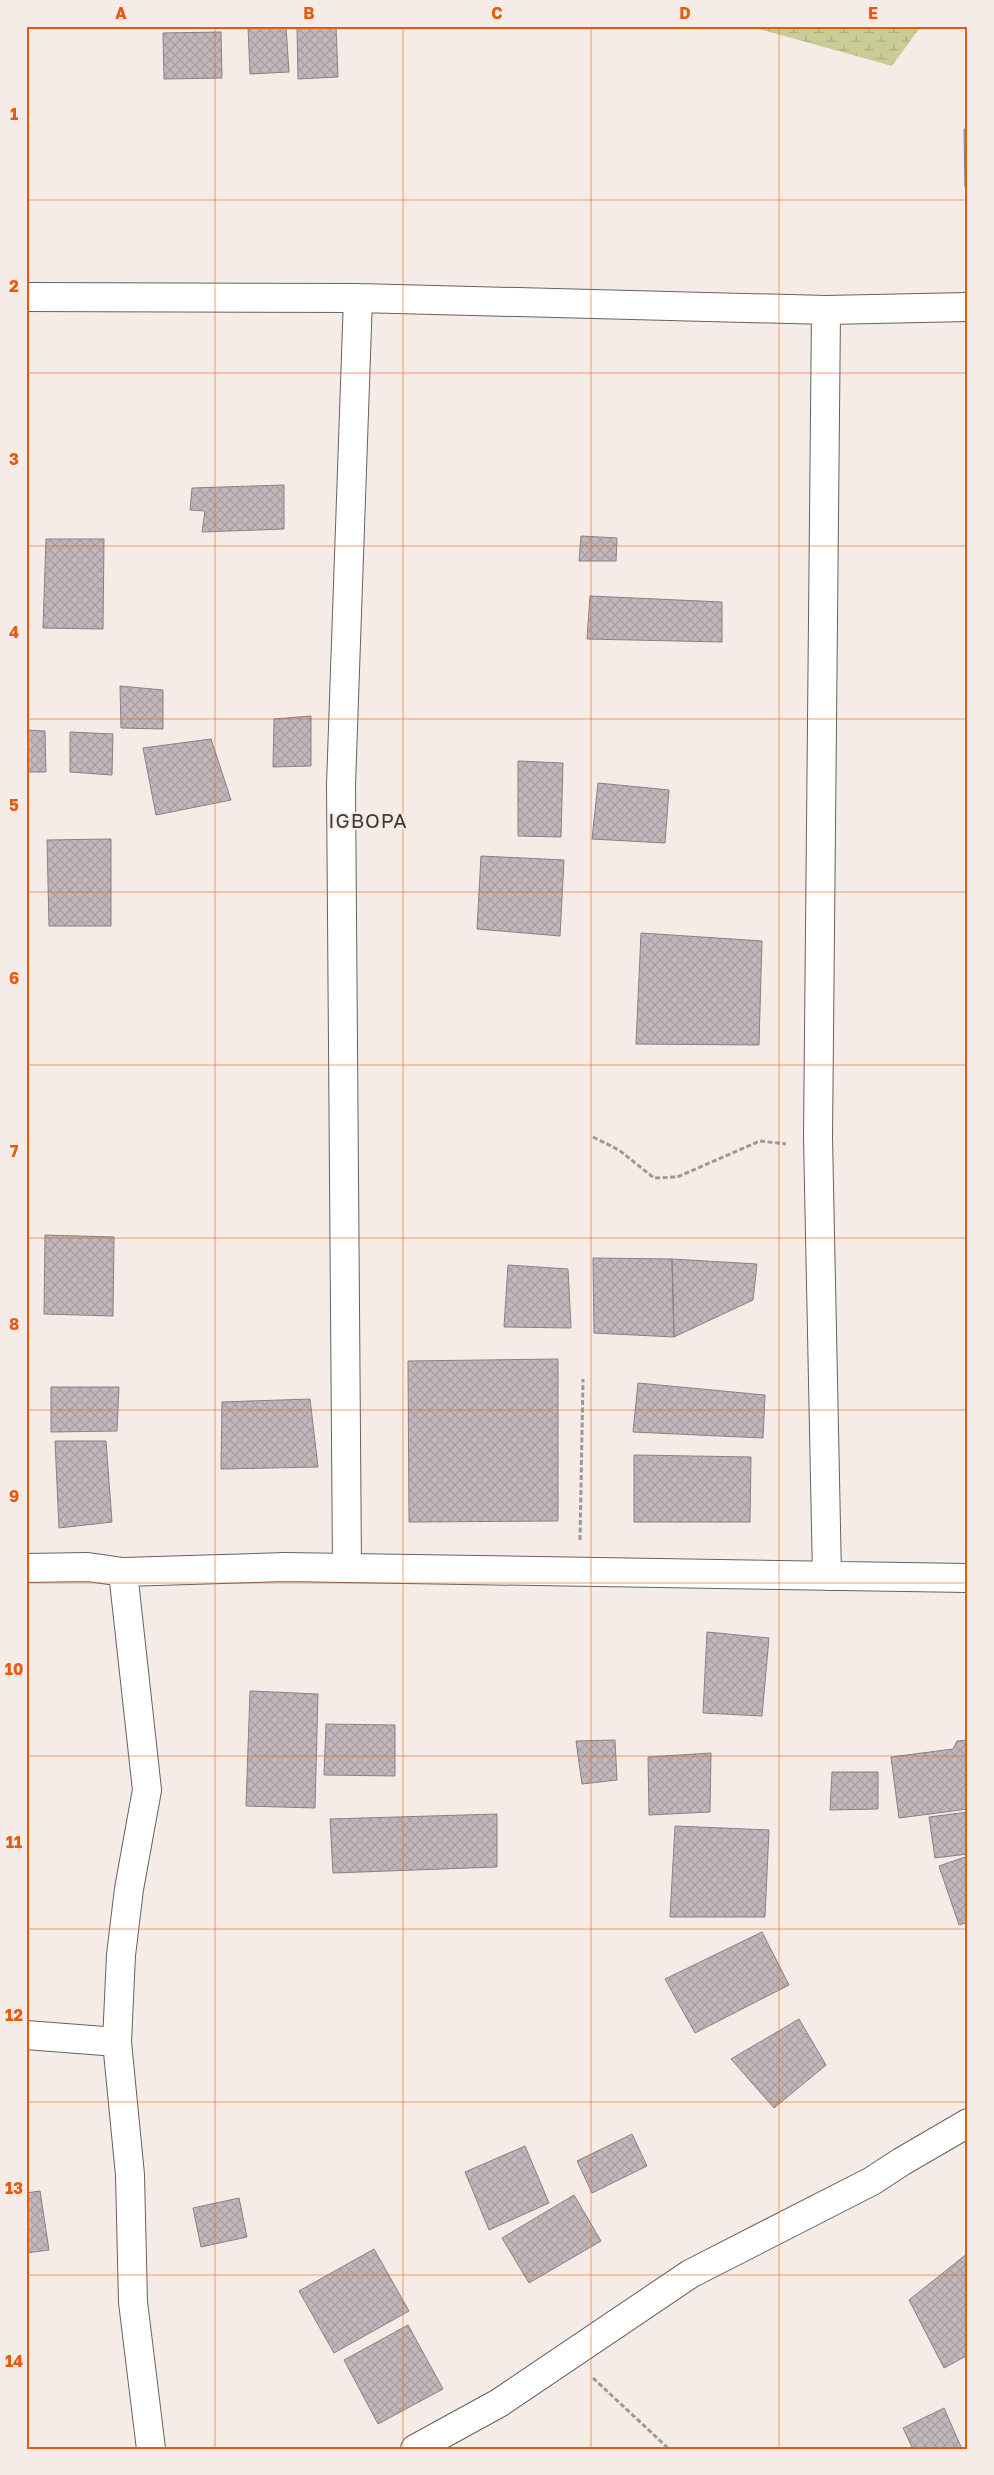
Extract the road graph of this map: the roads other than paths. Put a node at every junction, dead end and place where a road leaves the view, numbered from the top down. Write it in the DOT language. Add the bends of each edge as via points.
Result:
graph roads {
  1 [pos="26,297"];
  2 [pos="358,298"];
  3 [pos="968,307"];
  4 [pos="826,310"];
  5 [pos="26,1568"];
  6 [pos="347,1568"];
  7 [pos="123,1572"];
  8 [pos="828,1576"];
  9 [pos="968,1578"];
  10 [pos="26,2035"];
  11 [pos="117,2042"];
  12 [pos="968,2124"];
  13 [pos="152,2449"];
  14 [pos="415,2449"];
  1 -- 2 [label="street"];
  2 -- 4 [label="street"];
  2 -- 6 [label="street" via="341,786"];
  3 -- 4 [label="street"];
  4 -- 8 [label="street" via="818,1137"];
  5 -- 7 [label="street" via="88,1567"];
  6 -- 7 [label="street"];
  6 -- 8 [label="street"];
  7 -- 11 [label="street" via="147,1790 126,1908"];
  8 -- 9 [label="street"];
  10 -- 11 [label="street"];
  11 -- 13 [label="street" via="130,2175 134,2302"];
  12 -- 14 [label="street" via="872,2181 690,2274 499,2402"];
}
